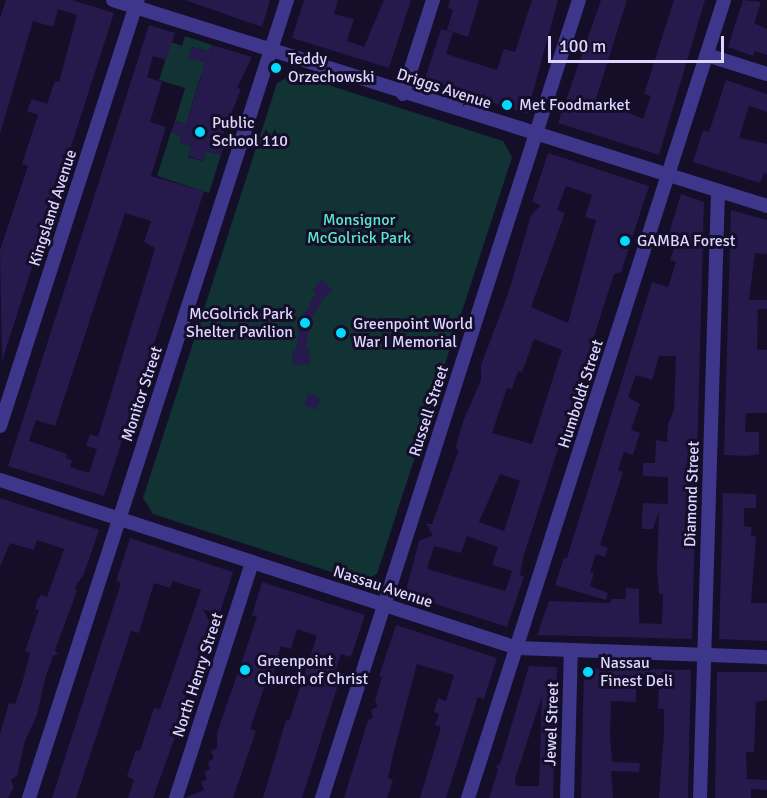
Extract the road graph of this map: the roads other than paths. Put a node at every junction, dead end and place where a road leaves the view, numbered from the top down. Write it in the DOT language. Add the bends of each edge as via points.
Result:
graph roads {
  1 [pos="113,0"];
  2 [pos="286,0"];
  3 [pos="433,0"];
  4 [pos="579,0"];
  5 [pos="724,0"];
  6 [pos="137,4"];
  7 [pos="270,51"];
  8 [pos="706,55"];
  9 [pos="767,74"];
  10 [pos="403,94"];
  11 [pos="536,136"];
  12 [pos="669,177"];
  13 [pos="718,192"];
  14 [pos="767,206"];
  15 [pos="0,426"];
  16 [pos="0,480"];
  17 [pos="119,519"];
  18 [pos="252,562"];
  19 [pos="384,604"];
  20 [pos="517,648"];
  21 [pos="571,650"];
  22 [pos="704,655"];
  23 [pos="767,657"];
  24 [pos="29,798"];
  25 [pos="176,798"];
  26 [pos="322,798"];
  27 [pos="468,798"];
  28 [pos="567,798"];
  29 [pos="700,798"];
  1 -- 6 [label="street, Driggs Avenue"];
  2 -- 7 [label="street, Monitor Street"];
  3 -- 10 [label="street"];
  4 -- 11 [label="street, Russell Street"];
  5 -- 8 [label="street, Humboldt Street"];
  6 -- 7 [label="street, Driggs Avenue"];
  6 -- 15 [label="street, Kingsland Avenue"];
  7 -- 10 [label="street, Driggs Avenue"];
  7 -- 17 [label="street, Monitor Street"];
  8 -- 9 [label="street"];
  8 -- 12 [label="street, Humboldt Street"];
  10 -- 11 [label="street, Driggs Avenue"];
  11 -- 12 [label="street, Driggs Avenue"];
  11 -- 19 [label="street, Russell Street"];
  12 -- 13 [label="street, Driggs Avenue"];
  12 -- 20 [label="street, Humboldt Street"];
  13 -- 14 [label="street, Driggs Avenue"];
  13 -- 22 [label="street, Diamond Street"];
  16 -- 17 [label="street, Nassau Avenue"];
  17 -- 18 [label="street, Nassau Avenue"];
  17 -- 24 [label="street, Monitor Street"];
  18 -- 19 [label="street, Nassau Avenue"];
  18 -- 25 [label="street, North Henry Street"];
  19 -- 20 [label="street, Nassau Avenue"];
  19 -- 26 [label="street, Russell Street"];
  20 -- 21 [label="street, Nassau Avenue"];
  20 -- 27 [label="street, Humboldt Street"];
  21 -- 22 [label="street, Nassau Avenue"];
  21 -- 28 [label="street, Jewel Street"];
  22 -- 23 [label="street, Nassau Avenue"];
  22 -- 29 [label="street, Diamond Street"];
}
